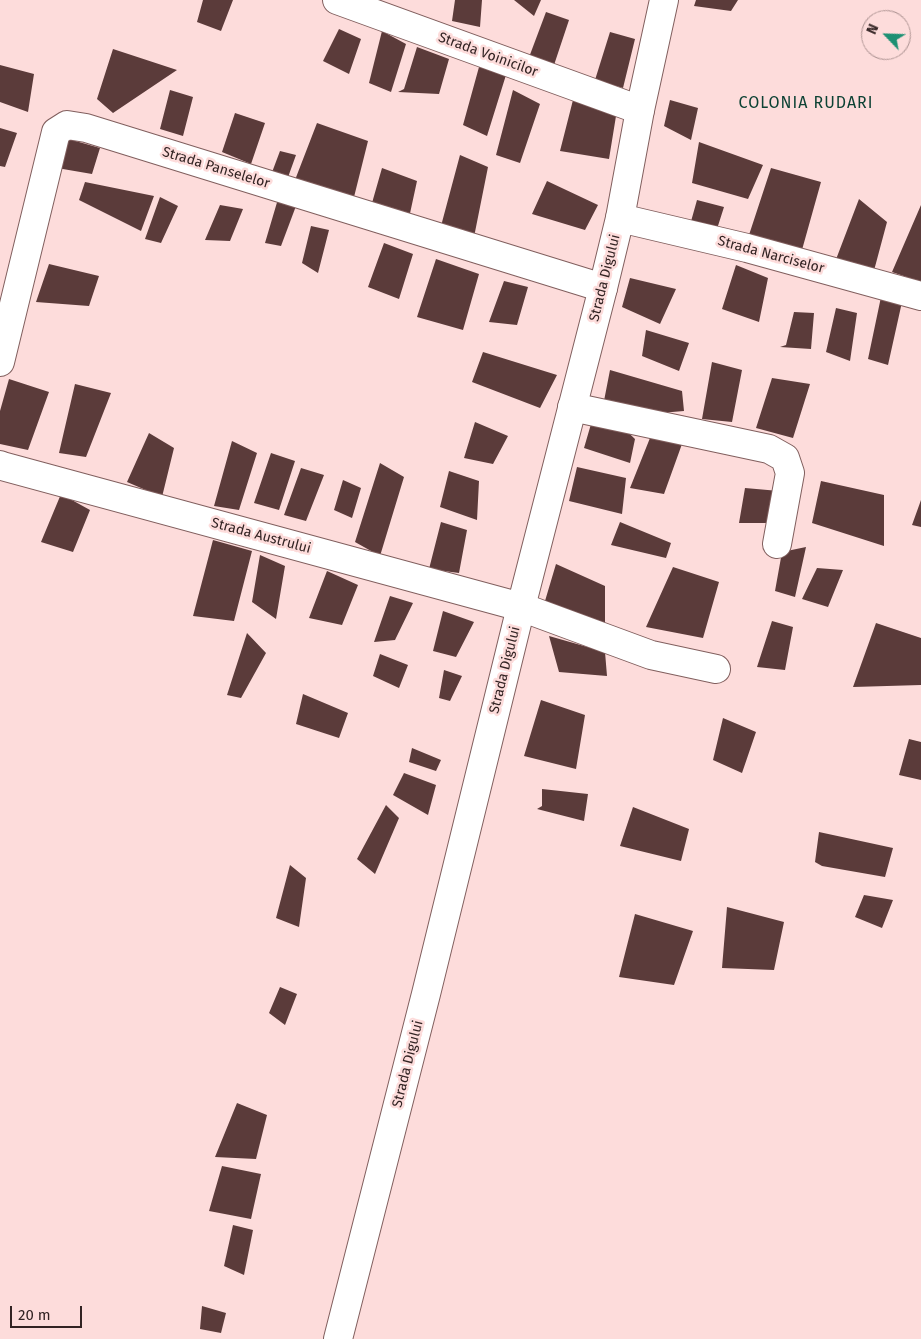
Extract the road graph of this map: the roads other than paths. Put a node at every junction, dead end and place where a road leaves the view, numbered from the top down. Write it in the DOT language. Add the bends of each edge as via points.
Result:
graph roads {
  1 [pos="337,0"];
  2 [pos="664,0"];
  3 [pos="640,110"];
  4 [pos="620,218"];
  5 [pos="603,288"];
  6 [pos="921,296"];
  7 [pos="0,362"];
  8 [pos="572,408"];
  9 [pos="1,466"];
  10 [pos="777,544"];
  11 [pos="521,606"];
  12 [pos="716,669"];
  13 [pos="338,1339"];
  1 -- 3 [label="street, Strada Voinicilor"];
  2 -- 3 [label="street, Strada Digului"];
  3 -- 4 [label="street, Strada Digului"];
  4 -- 5 [label="street, Strada Digului"];
  4 -- 6 [label="street, Strada Narciselor" via="747,248"];
  5 -- 7 [label="street, Strada Panselelor" via="67,125 56,132"];
  5 -- 8 [label="street, Strada Digului"];
  8 -- 10 [label="street" via="769,449 785,458 790,473"];
  8 -- 11 [label="street, Strada Digului"];
  9 -- 11 [label="street, Strada Austrului"];
  11 -- 12 [label="street, Strada Austrului" via="651,654"];
  11 -- 13 [label="street, Strada Digului"];
}
